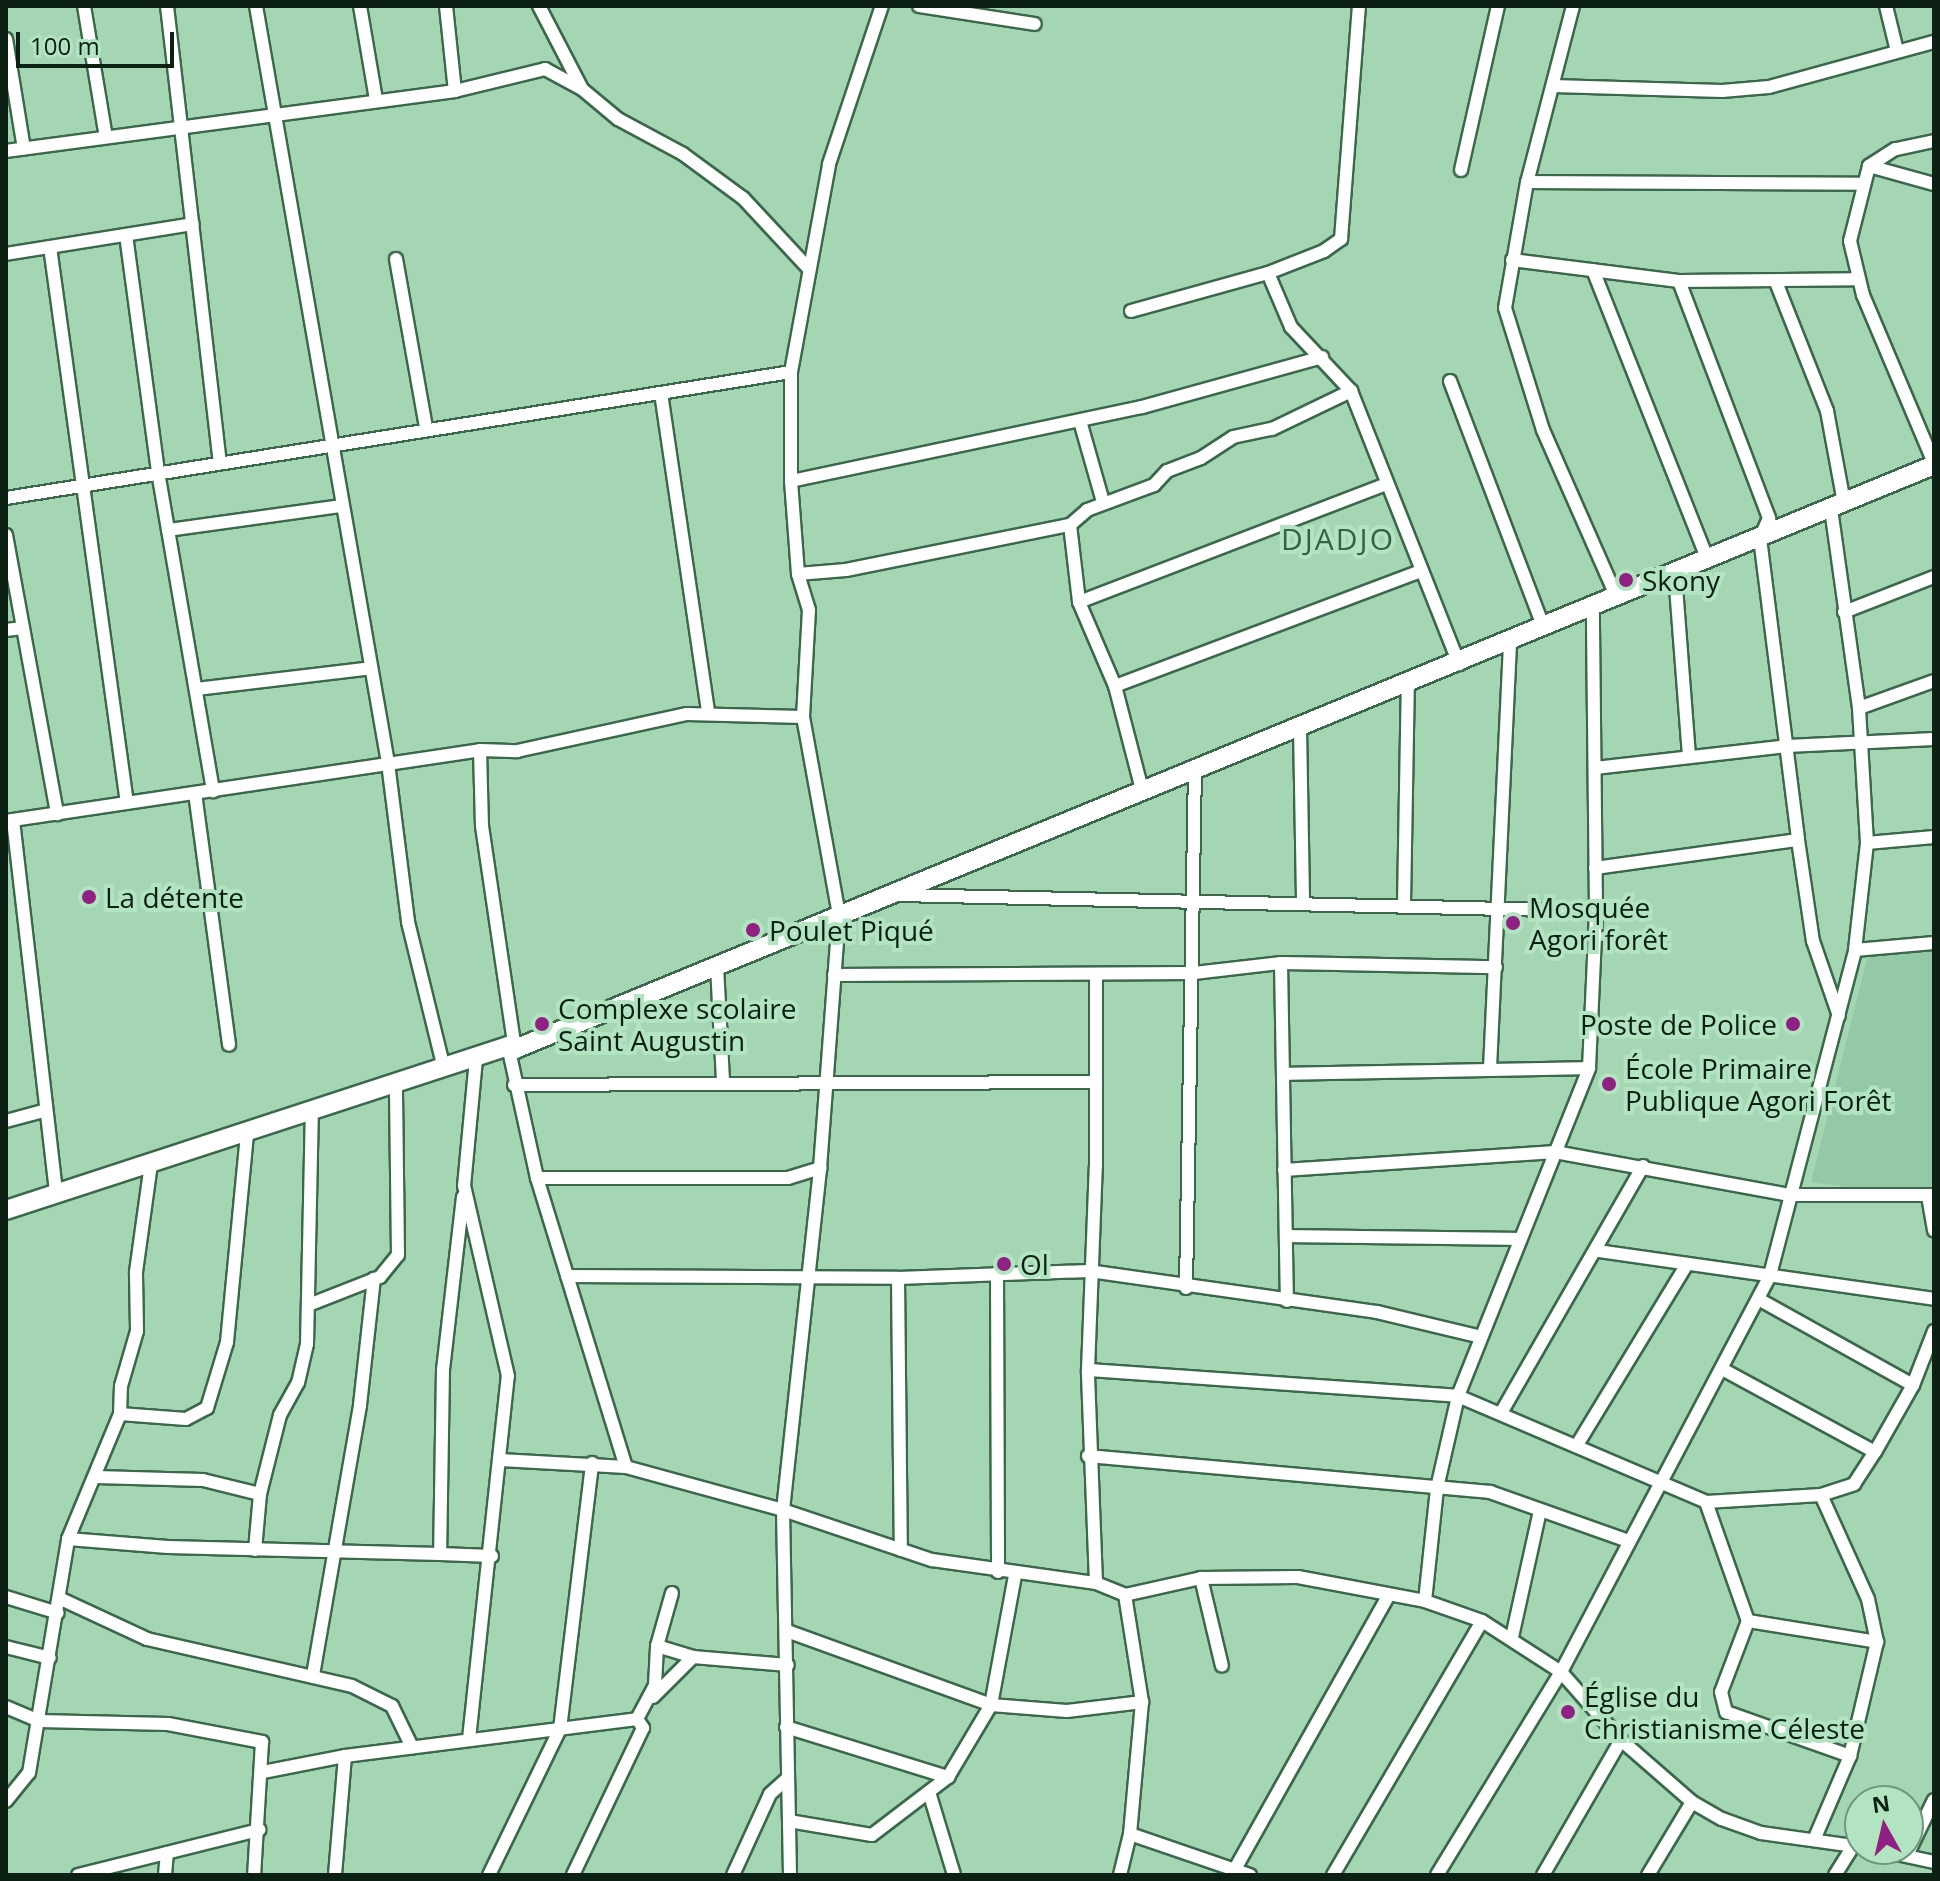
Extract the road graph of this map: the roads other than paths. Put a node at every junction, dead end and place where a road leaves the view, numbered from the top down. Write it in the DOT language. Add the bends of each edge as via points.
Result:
graph roads {
  1 [pos="84,6"];
  2 [pos="167,6"];
  3 [pos="256,6"];
  4 [pos="360,6"];
  5 [pos="446,6"];
  6 [pos="539,6"];
  7 [pos="882,6"];
  8 [pos="919,6"];
  9 [pos="1359,6"];
  10 [pos="1498,6"];
  11 [pos="1573,6"];
  12 [pos="1886,6"];
  13 [pos="1035,24"];
  14 [pos="6,39"];
  15 [pos="553,39"];
  16 [pos="1934,42"];
  17 [pos="1897,51"];
  18 [pos="545,69"];
  19 [pos="1553,86"];
  20 [pos="582,89"];
  21 [pos="455,91"];
  22 [pos="376,100"];
  23 [pos="274,114"];
  24 [pos="183,127"];
  25 [pos="106,137"];
  26 [pos="1934,141"];
  27 [pos="24,149"];
  28 [pos="6,151"];
  29 [pos="1869,166"];
  30 [pos="1461,170"];
  31 [pos="1527,182"];
  32 [pos="1861,184"];
  33 [pos="1934,184"];
  34 [pos="193,224"];
  35 [pos="126,235"];
  36 [pos="50,247"];
  37 [pos="6,254"];
  38 [pos="396,259"];
  39 [pos="1512,260"];
  40 [pos="809,269"];
  41 [pos="1593,270"];
  42 [pos="1268,273"];
  43 [pos="1857,279"];
  44 [pos="1679,281"];
  45 [pos="1776,282"];
  46 [pos="1131,311"];
  47 [pos="1322,357"];
  48 [pos="791,372"];
  49 [pos="1450,381"];
  50 [pos="1351,391"];
  51 [pos="661,393"];
  52 [pos="1080,421"];
  53 [pos="426,427"];
  54 [pos="329,443"];
  55 [pos="220,462"];
  56 [pos="1934,464"];
  57 [pos="158,472"];
  58 [pos="791,481"];
  59 [pos="1387,484"];
  60 [pos="83,485"];
  61 [pos="6,498"];
  62 [pos="1103,502"];
  63 [pos="341,506"];
  64 [pos="1837,506"];
  65 [pos="1070,525"];
  66 [pos="168,530"];
  67 [pos="1760,538"];
  68 [pos="7,543"];
  69 [pos="1708,561"];
  70 [pos="1419,572"];
  71 [pos="798,574"];
  72 [pos="1675,574"];
  73 [pos="1934,577"];
  74 [pos="1617,598"];
  75 [pos="1079,602"];
  76 [pos="1593,608"];
  77 [pos="1844,612"];
  78 [pos="23,628"];
  79 [pos="1544,628"];
  80 [pos="6,630"];
  81 [pos="1510,642"];
  82 [pos="1459,664"];
  83 [pos="371,668"];
  84 [pos="1934,681"];
  85 [pos="1408,685"];
  86 [pos="1115,686"];
  87 [pos="196,689"];
  88 [pos="1859,708"];
  89 [pos="708,711"];
  90 [pos="803,717"];
  91 [pos="1300,727"];
  92 [pos="1934,739"];
  93 [pos="1787,746"];
  94 [pos="1859,746"];
  95 [pos="480,750"];
  96 [pos="1689,756"];
  97 [pos="388,763"];
  98 [pos="1595,768"];
  99 [pos="1195,769"];
  100 [pos="1142,790"];
  101 [pos="213,791"];
  102 [pos="195,793"];
  103 [pos="127,803"];
  104 [pos="57,814"];
  105 [pos="10,821"];
  106 [pos="1934,837"];
  107 [pos="1798,840"];
  108 [pos="1867,843"];
  109 [pos="1595,868"];
  110 [pos="884,894"];
  111 [pos="1193,902"];
  112 [pos="1303,902"];
  113 [pos="1404,904"];
  114 [pos="1498,906"];
  115 [pos="1596,911"];
  116 [pos="839,915"];
  117 [pos="1934,943"];
  118 [pos="1855,950"];
  119 [pos="1281,963"];
  120 [pos="717,966"];
  121 [pos="1496,967"];
  122 [pos="1194,973"];
  123 [pos="1096,974"];
  124 [pos="834,975"];
  125 [pos="1839,1016"];
  126 [pos="229,1045"];
  127 [pos="511,1048"];
  128 [pos="476,1058"];
  129 [pos="1490,1068"];
  130 [pos="1589,1068"];
  131 [pos="444,1069"];
  132 [pos="1283,1074"];
  133 [pos="723,1082"];
  134 [pos="825,1082"];
  135 [pos="1093,1082"];
  136 [pos="396,1083"];
  137 [pos="514,1085"];
  138 [pos="312,1110"];
  139 [pos="44,1111"];
  140 [pos="6,1121"];
  141 [pos="247,1133"];
  142 [pos="1555,1152"];
  143 [pos="151,1164"];
  144 [pos="1643,1166"];
  145 [pos="820,1168"];
  146 [pos="1284,1170"];
  147 [pos="537,1178"];
  148 [pos="464,1186"];
  149 [pos="56,1193"];
  150 [pos="1790,1195"];
  151 [pos="1931,1195"];
  152 [pos="6,1210"];
  153 [pos="1934,1230"];
  154 [pos="1288,1236"];
  155 [pos="1519,1239"];
  156 [pos="1598,1251"];
  157 [pos="1687,1264"];
  158 [pos="1089,1271"];
  159 [pos="997,1273"];
  160 [pos="1770,1275"];
  161 [pos="567,1276"];
  162 [pos="808,1276"];
  163 [pos="898,1278"];
  164 [pos="374,1279"];
  165 [pos="1186,1288"];
  166 [pos="1934,1299"];
  167 [pos="1760,1300"];
  168 [pos="1287,1301"];
  169 [pos="311,1304"];
  170 [pos="1934,1331"];
  171 [pos="1477,1336"];
  172 [pos="1722,1369"];
  173 [pos="1088,1370"];
  174 [pos="1913,1385"];
  175 [pos="1458,1396"];
  176 [pos="1501,1413"];
  177 [pos="120,1414"];
  178 [pos="1577,1445"];
  179 [pos="1875,1452"];
  180 [pos="1088,1456"];
  181 [pos="500,1460"];
  182 [pos="592,1463"];
  183 [pos="626,1467"];
  184 [pos="96,1477"];
  185 [pos="1662,1484"];
  186 [pos="1437,1488"];
  187 [pos="260,1494"];
  188 [pos="1821,1495"];
  189 [pos="1706,1502"];
  190 [pos="783,1510"];
  191 [pos="1540,1511"];
  192 [pos="68,1539"];
  193 [pos="1628,1541"];
  194 [pos="255,1550"];
  195 [pos="901,1550"];
  196 [pos="337,1551"];
  197 [pos="440,1554"];
  198 [pos="492,1556"];
  199 [pos="998,1572"];
  200 [pos="1015,1575"];
  201 [pos="1201,1578"];
  202 [pos="1096,1583"];
  203 [pos="672,1593"];
  204 [pos="1125,1595"];
  205 [pos="1388,1596"];
  206 [pos="6,1597"];
  207 [pos="61,1599"];
  208 [pos="1425,1601"];
  209 [pos="58,1613"];
  210 [pos="1482,1621"];
  211 [pos="1748,1621"];
  212 [pos="787,1631"];
  213 [pos="1512,1637"];
  214 [pos="1877,1642"];
  215 [pos="657,1646"];
  216 [pos="6,1647"];
  217 [pos="693,1657"];
  218 [pos="50,1658"];
  219 [pos="788,1665"];
  220 [pos="1222,1666"];
  221 [pos="1561,1672"];
  222 [pos="313,1675"];
  223 [pos="649,1701"];
  224 [pos="1142,1702"];
  225 [pos="991,1705"];
  226 [pos="6,1707"];
  227 [pos="637,1719"];
  228 [pos="39,1721"];
  229 [pos="786,1727"];
  230 [pos="560,1729"];
  231 [pos="469,1739"];
  232 [pos="1621,1740"];
  233 [pos="412,1747"];
  234 [pos="345,1756"];
  235 [pos="1850,1756"];
  236 [pos="263,1772"];
  237 [pos="948,1777"];
  238 [pos="788,1778"];
  239 [pos="929,1792"];
  240 [pos="1934,1800"];
  241 [pos="6,1801"];
  242 [pos="1692,1802"];
  243 [pos="1924,1820"];
  244 [pos="789,1821"];
  245 [pos="259,1830"];
  246 [pos="1130,1834"];
  247 [pos="1814,1840"];
  248 [pos="1844,1844"];
  249 [pos="167,1853"];
  250 [pos="1235,1869"];
  251 [pos="78,1875"];
  252 [pos="165,1875"];
  253 [pos="254,1875"];
  254 [pos="335,1875"];
  255 [pos="489,1875"];
  256 [pos="573,1875"];
  257 [pos="733,1875"];
  258 [pos="790,1875"];
  259 [pos="954,1875"];
  260 [pos="1120,1875"];
  261 [pos="1250,1875"];
  262 [pos="1333,1875"];
  263 [pos="1437,1875"];
  264 [pos="1543,1875"];
  265 [pos="1648,1875"];
  1 -- 25 [label="street"];
  2 -- 24 [label="street"];
  3 -- 23 [label="street"];
  4 -- 22 [label="street"];
  5 -- 21 [label="street"];
  6 -- 15 [label="street" via="552,26"];
  7 -- 40 [label="street" via="829,164"];
  8 -- 13 [label="street"];
  9 -- 42 [label="street" via="1341,239"];
  10 -- 30 [label="street"];
  11 -- 19 [label="street"];
  12 -- 17 [label="street"];
  14 -- 27 [label="street"];
  15 -- 18 [label="street" via="556,57"];
  15 -- 20 [label="street"];
  16 -- 17 [label="street"];
  17 -- 19 [label="street" via="1769,87 1722,91"];
  18 -- 20 [label="street"];
  18 -- 21 [label="street"];
  19 -- 31 [label="street"];
  20 -- 40 [label="street" via="618,119 683,154 743,198"];
  21 -- 22 [label="street"];
  22 -- 23 [label="street"];
  23 -- 24 [label="street"];
  23 -- 54 [label="street"];
  24 -- 25 [label="street"];
  24 -- 34 [label="street"];
  25 -- 27 [label="street"];
  26 -- 29 [label="street" via="1895,149"];
  27 -- 28 [label="street"];
  29 -- 32 [label="street"];
  29 -- 33 [label="street"];
  31 -- 32 [label="street"];
  31 -- 39 [label="street"];
  32 -- 43 [label="street" via="1850,241"];
  34 -- 35 [label="street"];
  34 -- 55 [label="street"];
  35 -- 36 [label="street"];
  35 -- 57 [label="street"];
  36 -- 37 [label="street"];
  36 -- 60 [label="street"];
  38 -- 53 [label="street"];
  39 -- 41 [label="street"];
  39 -- 74 [label="street" via="1505,292 1508,319 1543,430"];
  40 -- 48 [label="street"];
  41 -- 44 [label="street"];
  41 -- 69 [label="street"];
  42 -- 46 [label="street"];
  42 -- 47 [label="street" via="1291,327"];
  43 -- 45 [label="street"];
  43 -- 56 [label="street"];
  44 -- 45 [label="street"];
  44 -- 67 [label="street" via="1769,518"];
  45 -- 64 [label="street" via="1827,411"];
  47 -- 50 [label="street"];
  47 -- 52 [label="street"];
  48 -- 51 [label="street"];
  48 -- 58 [label="street"];
  49 -- 79 [label="street"];
  50 -- 59 [label="street"];
  50 -- 62 [label="street" via="1272,429 1233,437 1201,458 1167,471 1154,485"];
  51 -- 53 [label="street"];
  51 -- 89 [label="street"];
  52 -- 58 [label="street"];
  52 -- 62 [label="street"];
  53 -- 54 [label="street"];
  54 -- 55 [label="street"];
  54 -- 63 [label="street"];
  55 -- 57 [label="street"];
  56 -- 64 [label="main road"];
  57 -- 60 [label="street"];
  57 -- 66 [label="street"];
  58 -- 71 [label="street"];
  59 -- 70 [label="street"];
  59 -- 75 [label="street"];
  60 -- 61 [label="street"];
  60 -- 103 [label="street"];
  62 -- 65 [label="street"];
  63 -- 66 [label="street"];
  63 -- 83 [label="street"];
  64 -- 67 [label="main road"];
  64 -- 77 [label="street"];
  65 -- 71 [label="street" via="846,570"];
  65 -- 75 [label="street"];
  66 -- 87 [label="street"];
  67 -- 69 [label="main road"];
  67 -- 93 [label="street"];
  68 -- 78 [label="street"];
  69 -- 72 [label="main road"];
  70 -- 82 [label="street"];
  70 -- 86 [label="street"];
  71 -- 90 [label="street" via="809,610"];
  72 -- 74 [label="main road"];
  72 -- 96 [label="street"];
  73 -- 77 [label="street"];
  74 -- 76 [label="main road"];
  75 -- 86 [label="street"];
  76 -- 79 [label="main road"];
  76 -- 98 [label="street"];
  77 -- 88 [label="street"];
  78 -- 80 [label="street"];
  78 -- 104 [label="street"];
  79 -- 81 [label="main road"];
  81 -- 82 [label="main road"];
  81 -- 114 [label="street"];
  82 -- 85 [label="main road"];
  83 -- 87 [label="street"];
  83 -- 97 [label="street"];
  84 -- 88 [label="street"];
  85 -- 91 [label="main road"];
  85 -- 113 [label="street"];
  86 -- 100 [label="street"];
  87 -- 101 [label="street"];
  88 -- 94 [label="street"];
  89 -- 90 [label="street"];
  89 -- 95 [label="street" via="517,751"];
  90 -- 116 [label="street"];
  91 -- 99 [label="main road"];
  91 -- 112 [label="street"];
  92 -- 94 [label="street"];
  93 -- 94 [label="street"];
  93 -- 96 [label="street"];
  93 -- 107 [label="street"];
  94 -- 108 [label="street"];
  95 -- 97 [label="street"];
  95 -- 127 [label="street" via="482,826"];
  96 -- 98 [label="street"];
  97 -- 101 [label="street"];
  97 -- 131 [label="street" via="408,922"];
  98 -- 109 [label="street"];
  99 -- 100 [label="main road"];
  99 -- 111 [label="street"];
  100 -- 110 [label="main road"];
  101 -- 102 [label="street"];
  102 -- 103 [label="street"];
  102 -- 126 [label="street"];
  103 -- 104 [label="street"];
  104 -- 105 [label="street"];
  105 -- 139 [label="street"];
  106 -- 108 [label="street"];
  107 -- 109 [label="street"];
  107 -- 125 [label="street" via="1813,941"];
  108 -- 118 [label="street"];
  109 -- 115 [label="street"];
  110 -- 111 [label="street"];
  110 -- 116 [label="main road"];
  111 -- 112 [label="street"];
  111 -- 122 [label="street"];
  112 -- 113 [label="street"];
  113 -- 114 [label="street"];
  114 -- 115 [label="street"];
  114 -- 121 [label="street"];
  115 -- 130 [label="street"];
  116 -- 120 [label="main road"];
  116 -- 124 [label="street"];
  117 -- 118 [label="street"];
  118 -- 125 [label="street"];
  119 -- 121 [label="street"];
  119 -- 122 [label="street"];
  119 -- 132 [label="street"];
  120 -- 127 [label="main road"];
  120 -- 133 [label="street"];
  121 -- 129 [label="street"];
  122 -- 123 [label="street"];
  122 -- 165 [label="street"];
  123 -- 124 [label="street"];
  123 -- 135 [label="street"];
  124 -- 134 [label="street"];
  125 -- 150 [label="street"];
  127 -- 128 [label="main road"];
  127 -- 137 [label="street"];
  128 -- 131 [label="main road"];
  128 -- 148 [label="street"];
  129 -- 130 [label="street"];
  129 -- 132 [label="street"];
  130 -- 142 [label="street"];
  131 -- 136 [label="main road"];
  132 -- 146 [label="street"];
  133 -- 134 [label="street"];
  133 -- 137 [label="street"];
  134 -- 135 [label="street"];
  134 -- 145 [label="street"];
  135 -- 158 [label="street" via="1096,1166"];
  136 -- 138 [label="main road"];
  136 -- 164 [label="street" via="398,1255 392,1267"];
  137 -- 147 [label="street"];
  138 -- 141 [label="main road"];
  138 -- 169 [label="street"];
  139 -- 140 [label="street"];
  139 -- 149 [label="street"];
  141 -- 143 [label="main road"];
  141 -- 177 [label="street" via="227,1342 207,1408 186,1419"];
  142 -- 144 [label="street"];
  142 -- 146 [label="street"];
  142 -- 155 [label="street"];
  143 -- 149 [label="main road"];
  143 -- 177 [label="street" via="136,1272 137,1331 121,1386"];
  144 -- 150 [label="street"];
  144 -- 156 [label="street"];
  145 -- 147 [label="street" via="788,1178"];
  145 -- 162 [label="street"];
  146 -- 154 [label="street"];
  147 -- 161 [label="street"];
  148 -- 181 [label="street" via="505,1352"];
  148 -- 197 [label="street" via="443,1369"];
  149 -- 152 [label="main road"];
  150 -- 151 [label="street"];
  150 -- 160 [label="street"];
  151 -- 153 [label="street"];
  154 -- 155 [label="street"];
  154 -- 168 [label="street"];
  155 -- 171 [label="street"];
  156 -- 157 [label="street"];
  156 -- 176 [label="street"];
  157 -- 160 [label="street"];
  157 -- 178 [label="street"];
  158 -- 159 [label="street"];
  158 -- 165 [label="street"];
  158 -- 173 [label="street"];
  159 -- 163 [label="street"];
  159 -- 199 [label="street"];
  160 -- 166 [label="street"];
  160 -- 167 [label="street"];
  161 -- 162 [label="street"];
  161 -- 183 [label="street"];
  162 -- 163 [label="street"];
  162 -- 190 [label="street"];
  163 -- 195 [label="street"];
  164 -- 169 [label="street"];
  164 -- 196 [label="street"];
  165 -- 168 [label="street"];
  167 -- 172 [label="street"];
  167 -- 174 [label="street"];
  168 -- 171 [label="street" via="1377,1312"];
  169 -- 187 [label="street" via="298,1383 280,1415"];
  170 -- 174 [label="street"];
  171 -- 175 [label="street"];
  172 -- 179 [label="street"];
  172 -- 185 [label="street"];
  173 -- 175 [label="street"];
  173 -- 180 [label="street"];
  174 -- 179 [label="street"];
  175 -- 176 [label="street"];
  175 -- 186 [label="street"];
  176 -- 178 [label="street"];
  177 -- 184 [label="street"];
  178 -- 185 [label="street"];
  179 -- 188 [label="street" via="1854,1484"];
  180 -- 186 [label="street"];
  180 -- 202 [label="street"];
  181 -- 182 [label="street"];
  181 -- 198 [label="street"];
  182 -- 183 [label="street"];
  182 -- 230 [label="street"];
  183 -- 190 [label="street"];
  184 -- 187 [label="street" via="203,1480"];
  184 -- 192 [label="street"];
  185 -- 189 [label="street"];
  185 -- 193 [label="street"];
  186 -- 191 [label="street" via="1490,1492"];
  186 -- 208 [label="street"];
  187 -- 194 [label="street"];
  188 -- 189 [label="street"];
  188 -- 214 [label="street" via="1868,1599"];
  189 -- 211 [label="street"];
  190 -- 195 [label="street"];
  190 -- 212 [label="street"];
  191 -- 193 [label="street"];
  191 -- 213 [label="street"];
  192 -- 194 [label="street"];
  192 -- 207 [label="street"];
  193 -- 221 [label="street"];
  194 -- 196 [label="street"];
  195 -- 199 [label="street"];
  196 -- 197 [label="street"];
  196 -- 222 [label="street"];
  197 -- 198 [label="street"];
  198 -- 231 [label="street"];
  199 -- 200 [label="street"];
  200 -- 202 [label="street"];
  200 -- 225 [label="street"];
  201 -- 204 [label="street"];
  201 -- 205 [label="street" via="1298,1577"];
  201 -- 220 [label="street"];
  202 -- 204 [label="street"];
  203 -- 215 [label="street"];
  204 -- 224 [label="street"];
  205 -- 208 [label="street"];
  205 -- 250 [label="street"];
  206 -- 209 [label="street"];
  207 -- 209 [label="street"];
  207 -- 222 [label="street" via="147,1639"];
  208 -- 210 [label="street"];
  209 -- 218 [label="street"];
  210 -- 213 [label="street"];
  210 -- 262 [label="street"];
  211 -- 214 [label="street"];
  211 -- 235 [label="street" via="1721,1692 1726,1712"];
  212 -- 219 [label="street"];
  212 -- 225 [label="street"];
  213 -- 221 [label="street"];
  214 -- 235 [label="street"];
  215 -- 217 [label="street"];
  215 -- 223 [label="street"];
  216 -- 218 [label="street"];
  217 -- 219 [label="street"];
  217 -- 223 [label="street"];
  218 -- 228 [label="street"];
  219 -- 229 [label="street"];
  221 -- 232 [label="street"];
  221 -- 263 [label="street"];
  222 -- 233 [label="street" via="392,1706"];
  223 -- 227 [label="street"];
  224 -- 225 [label="street" via="1067,1711"];
  224 -- 246 [label="street"];
  225 -- 237 [label="street"];
  226 -- 228 [label="street"];
  227 -- 230 [label="street"];
  227 -- 256 [label="street" via="643,1728"];
  228 -- 236 [label="street" via="168,1724 253,1737 263,1749"];
  228 -- 241 [label="street" via="29,1773"];
  229 -- 237 [label="street"];
  229 -- 238 [label="street"];
  230 -- 231 [label="street"];
  230 -- 255 [label="street"];
  231 -- 233 [label="street"];
  232 -- 242 [label="street"];
  232 -- 264 [label="street"];
  233 -- 234 [label="street"];
  234 -- 236 [label="street"];
  234 -- 254 [label="street"];
  235 -- 247 [label="street"];
  236 -- 245 [label="street"];
  237 -- 239 [label="street"];
  238 -- 244 [label="street"];
  238 -- 257 [label="street" via="770,1794"];
  239 -- 244 [label="street" via="872,1835"];
  239 -- 259 [label="street"];
  240 -- 243 [label="street"];
  242 -- 247 [label="street" via="1741,1827"];
  242 -- 265 [label="street"];
  244 -- 258 [label="street"];
  245 -- 249 [label="street"];
  245 -- 253 [label="street"];
  246 -- 250 [label="street"];
  246 -- 260 [label="street"];
  247 -- 248 [label="street"];
  249 -- 251 [label="street"];
  249 -- 252 [label="street"];
  250 -- 261 [label="street"];
}
